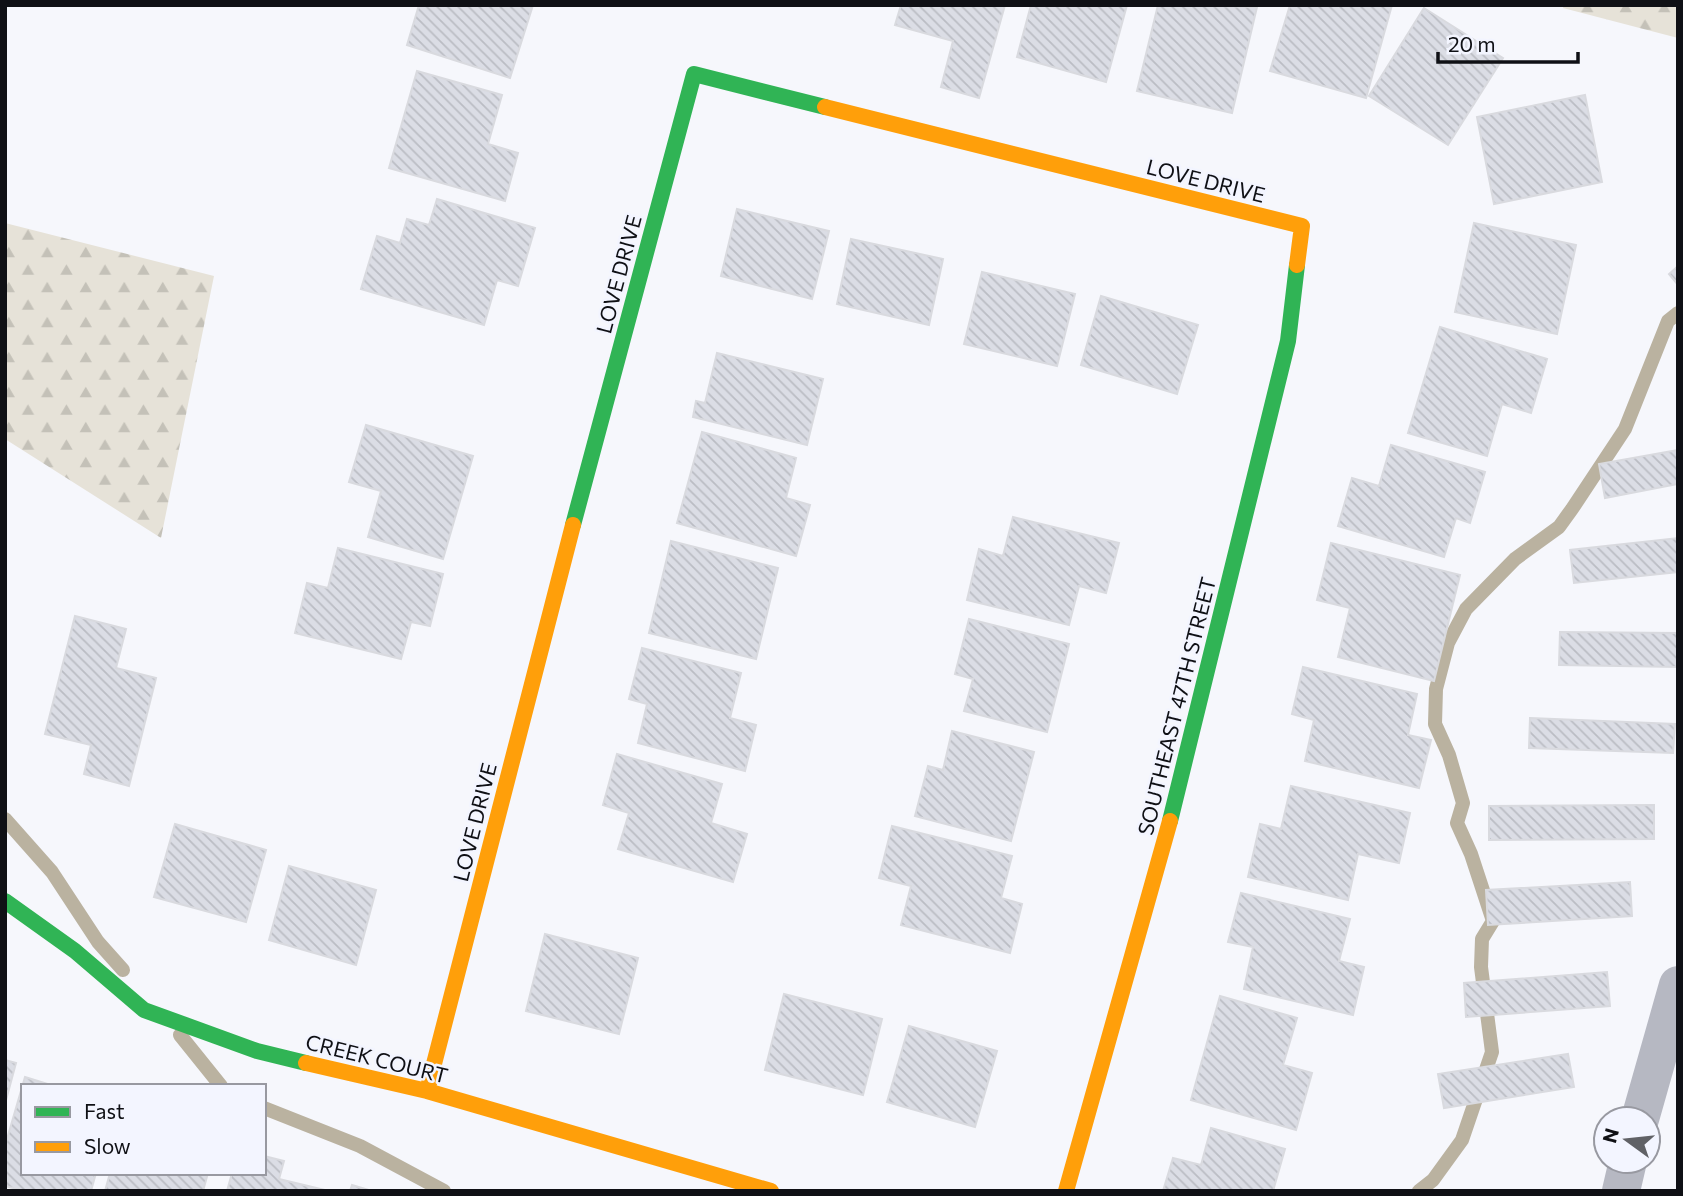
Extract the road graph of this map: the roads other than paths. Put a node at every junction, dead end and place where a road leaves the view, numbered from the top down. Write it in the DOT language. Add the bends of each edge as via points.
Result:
graph roads {
  1 [pos="1301,226"];
  2 [pos="5,901"];
  3 [pos="1678,985"];
  4 [pos="427,1091"];
  5 [pos="1644,1105"];
  6 [pos="771,1191"];
  7 [pos="1066,1191"];
  1 -- 4 [label="street, LOVE DRIVE" via="694,74"];
  1 -- 7 [label="street, SOUTHEAST 47TH STREET" via="1288,341 1180,786"];
  2 -- 4 [label="street, CREEK COURT" via="75,951 144,1010 257,1051"];
  3 -- 5 [label="street"];
  4 -- 6 [label="street, CREEK COURT"];
}
